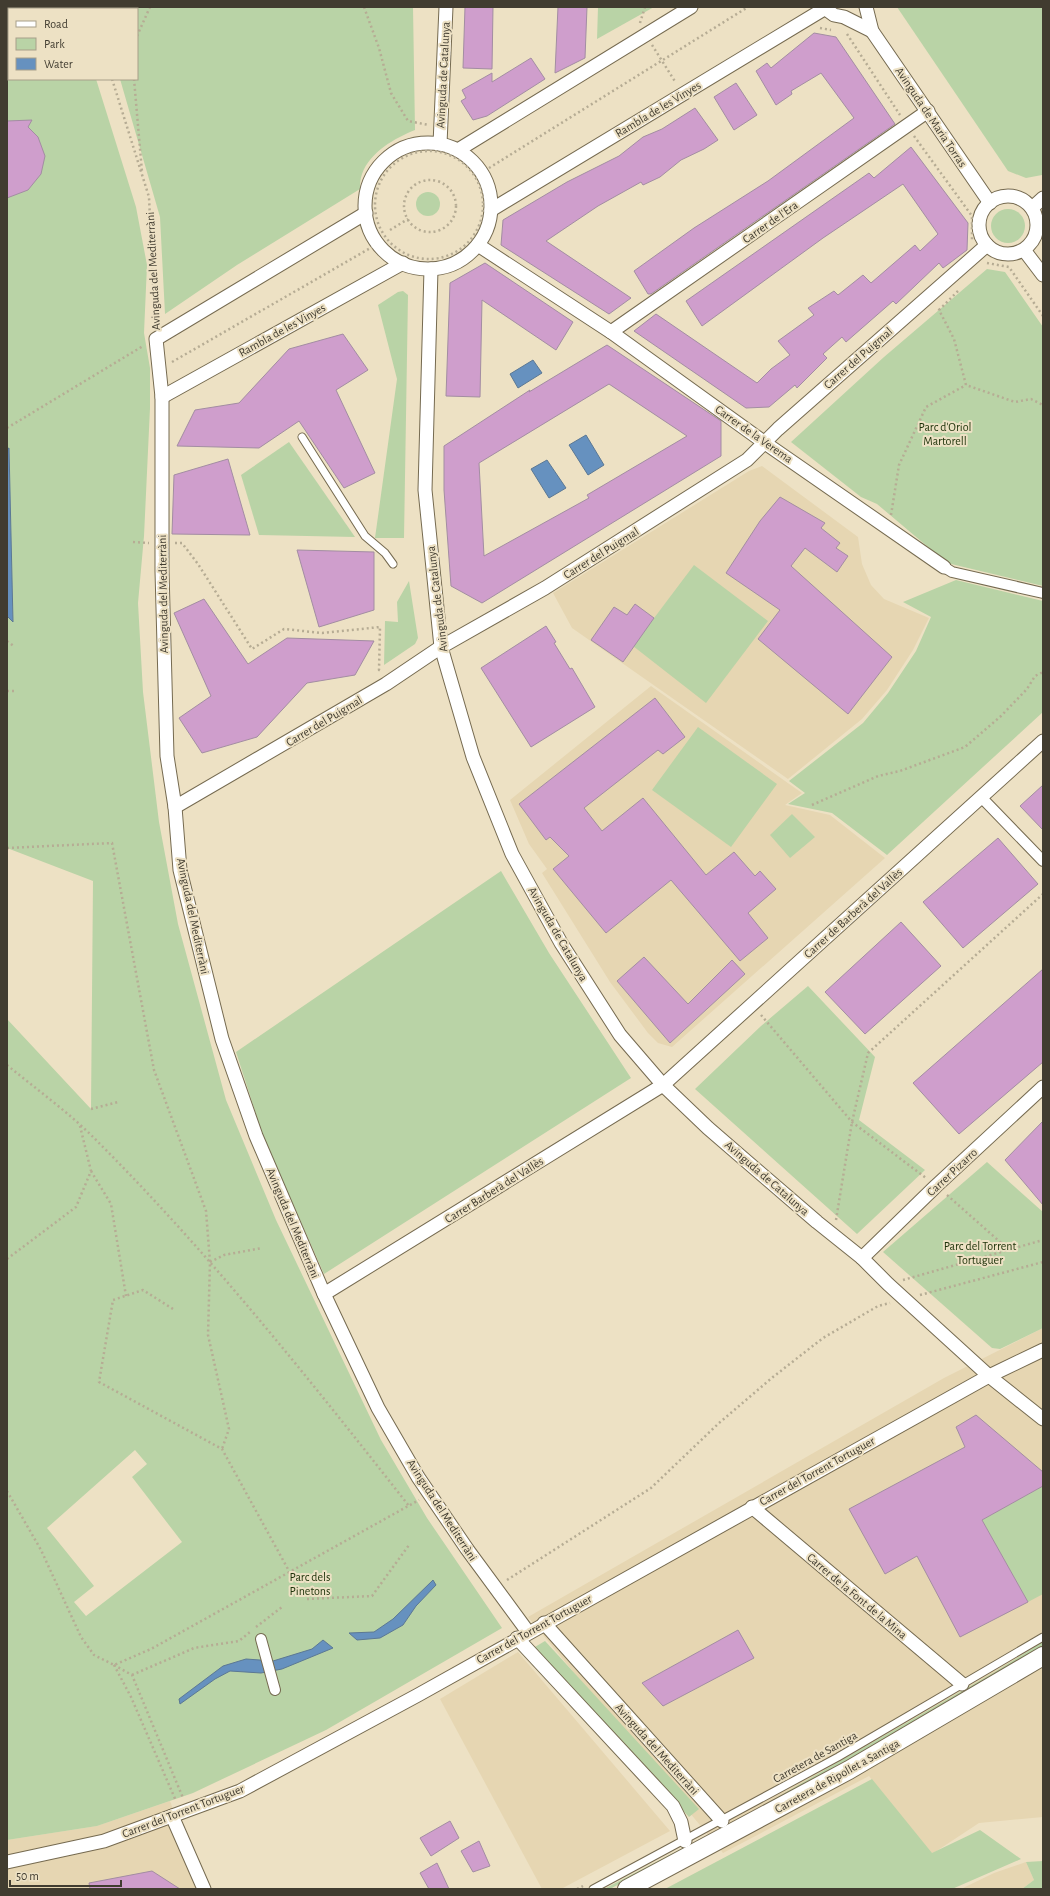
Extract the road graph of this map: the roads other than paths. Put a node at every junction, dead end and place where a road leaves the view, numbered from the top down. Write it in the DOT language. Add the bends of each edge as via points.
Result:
graph roads {
  1 [pos="446,7"];
  2 [pos="691,7"];
  3 [pos="858,7"];
  4 [pos="866,7"];
  5 [pos="824,8"];
  6 [pos="844,17"];
  7 [pos="872,31"];
  8 [pos="928,110"];
  9 [pos="440,144"];
  10 [pos="458,150"];
  11 [pos="1043,198"];
  12 [pos="990,203"];
  13 [pos="1032,208"];
  14 [pos="491,210"];
  15 [pos="366,213"];
  16 [pos="478,245"];
  17 [pos="982,249"];
  18 [pos="1024,250"];
  19 [pos="403,263"];
  20 [pos="431,269"];
  21 [pos="1043,275"];
  22 [pos="611,332"];
  23 [pos="162,397"];
  24 [pos="302,437"];
  25 [pos="765,443"];
  26 [pos="393,564"];
  27 [pos="944,567"];
  28 [pos="1043,593"];
  29 [pos="441,647"];
  30 [pos="1043,741"];
  31 [pos="981,797"];
  32 [pos="175,808"];
  33 [pos="1043,861"];
  34 [pos="664,1085"];
  35 [pos="1043,1087"];
  36 [pos="862,1258"];
  37 [pos="324,1294"];
  38 [pos="1043,1350"];
  39 [pos="989,1376"];
  40 [pos="1043,1419"];
  41 [pos="752,1507"];
  42 [pos="544,1623"];
  43 [pos="522,1635"];
  44 [pos="1043,1636"];
  45 [pos="261,1639"];
  46 [pos="1043,1656"];
  47 [pos="962,1684"];
  48 [pos="275,1690"];
  49 [pos="181,1813"];
  50 [pos="722,1821"];
  51 [pos="685,1841"];
  52 [pos="7,1862"];
  53 [pos="204,1889"];
  54 [pos="594,1889"];
  55 [pos="627,1889"];
  1 -- 9 [label="street, Avinguda de Catalunya"];
  2 -- 10 [label="street"];
  3 -- 6 [label="street"];
  4 -- 7 [label="street"];
  5 -- 6 [label="street" via="834,15"];
  5 -- 14 [label="street, Rambla de les Vinyes"];
  6 -- 7 [label="street"];
  7 -- 8 [label="street, Avinguda de Maria Torras"];
  8 -- 12 [label="street, Avinguda de Maria Torras"];
  8 -- 22 [label="street, Carrer de l'Era"];
  9 -- 10 [label="street"];
  9 -- 15 [label="street" via="414,144 401,148 381,164 368,187"];
  10 -- 14 [label="street" via="476,164 482,173 489,191"];
  11 -- 13 [label="street"];
  12 -- 13 [label="street" via="1001,197 1012,196"];
  12 -- 17 [label="street" via="983,211 979,223"];
  13 -- 18 [label="street" via="1037,220 1037,231 1032,242"];
  14 -- 16 [label="street" via="489,223"];
  15 -- 19 [label="street" via="370,229 378,243 389,255"];
  15 -- 23 [label="street, Avinguda del Mediterràni" via="156,339"];
  16 -- 20 [label="street" via="454,263"];
  16 -- 22 [label="street, Carrer de la Verema"];
  17 -- 18 [label="street" via="1004,254"];
  17 -- 25 [label="street, Carrer del Puigmal"];
  18 -- 21 [label="street"];
  19 -- 20 [label="street"];
  19 -- 23 [label="street, Rambla de les Vinyes"];
  20 -- 29 [label="street, Avinguda de Catalunya" via="425,490"];
  22 -- 25 [label="street, Carrer de la Verema"];
  23 -- 32 [label="street, Avinguda del Mediterràni" via="162,571 167,756"];
  24 -- 26 [label="lane" via="365,536 385,553"];
  25 -- 27 [label="street, Carrer de la Verema"];
  25 -- 29 [label="street, Carrer del Puigmal" via="740,464 545,588"];
  27 -- 28 [label="street, Carrer de la Verema" via="952,572"];
  29 -- 32 [label="street, Carrer del Puigmal" via="379,688"];
  29 -- 34 [label="street, Avinguda de Catalunya" via="473,757 512,854 561,943 620,1035"];
  30 -- 31 [label="street, Carrer de Barberà del Vallès"];
  31 -- 33 [label="street"];
  31 -- 34 [label="street, Carrer de Barberà del Vallès"];
  32 -- 37 [label="street, Avinguda del Mediterràni" via="180,870 222,1039 256,1136"];
  34 -- 36 [label="street, Avinguda de Catalunya" via="708,1128"];
  34 -- 37 [label="street, Carrer Barberà del Vallès"];
  35 -- 36 [label="street, Carrer Pizarro"];
  36 -- 39 [label="street, Avinguda de Catalunya"];
  37 -- 43 [label="street, Avinguda del Mediterràni" via="378,1408 418,1477 494,1587"];
  38 -- 39 [label="street, Carrer del Torrent Tortuguer"];
  39 -- 40 [label="street, Avinguda de Catalunya"];
  39 -- 41 [label="street, Carrer del Torrent Tortuguer"];
  41 -- 42 [label="street, Carrer del Torrent Tortuguer"];
  41 -- 47 [label="street, Carrer de la Font de la Mina"];
  42 -- 43 [label="street, Carrer del Torrent Tortuguer"];
  42 -- 50 [label="street, Avinguda del Mediterràni"];
  43 -- 49 [label="street, Carrer del Torrent Tortuguer" via="418,1695 240,1791"];
  43 -- 51 [label="street, Avinguda del Mediterràni" via="673,1806 681,1822"];
  44 -- 47 [label="lane, Carretera de Santiga"];
  45 -- 48 [label="street"];
  46 -- 55 [label="main road, Carretera de Ripollet a Santiga" via="849,1770"];
  47 -- 50 [label="lane, Carretera de Santiga"];
  49 -- 52 [label="street, Carrer del Torrent Tortuguer" via="104,1841"];
  49 -- 53 [label="street"];
  50 -- 51 [label="lane, Carretera de Santiga"];
  51 -- 54 [label="lane, Carretera de Santiga"];
}
